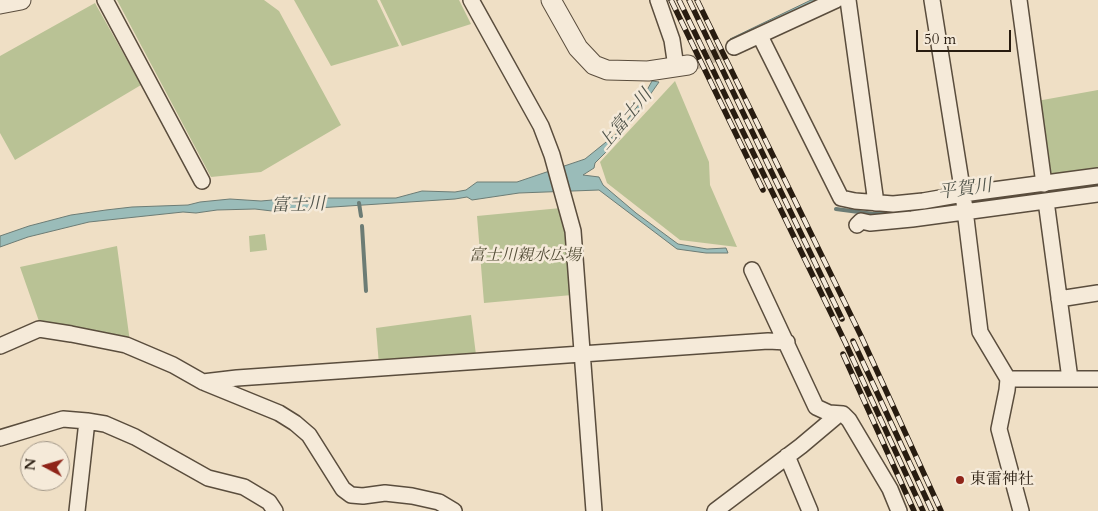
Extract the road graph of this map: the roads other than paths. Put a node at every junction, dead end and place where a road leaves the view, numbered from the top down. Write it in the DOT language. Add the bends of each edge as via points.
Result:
graph roads {
  1 [pos="20,0"];
  2 [pos="105,0"];
  3 [pos="471,0"];
  4 [pos="551,0"];
  5 [pos="658,0"];
  6 [pos="836,0"];
  7 [pos="848,0"];
  8 [pos="932,0"];
  9 [pos="1019,0"];
  10 [pos="0,4"];
  11 [pos="762,30"];
  12 [pos="734,47"];
  13 [pos="682,66"];
  14 [pos="1098,176"];
  15 [pos="202,181"];
  16 [pos="1044,184"];
  17 [pos="963,194"];
  18 [pos="1098,194"];
  19 [pos="1046,201"];
  20 [pos="876,203"];
  21 [pos="965,211"];
  22 [pos="857,225"];
  23 [pos="752,270"];
  24 [pos="1098,293"];
  25 [pos="1059,299"];
  26 [pos="787,342"];
  27 [pos="0,346"];
  28 [pos="583,355"];
  29 [pos="1008,379"];
  30 [pos="1070,379"];
  31 [pos="1098,379"];
  32 [pos="203,382"];
  33 [pos="838,414"];
  34 [pos="87,421"];
  35 [pos="0,438"];
  36 [pos="787,456"];
  37 [pos="78,511"];
  38 [pos="275,511"];
  39 [pos="454,511"];
  40 [pos="594,511"];
  41 [pos="715,511"];
  42 [pos="810,511"];
  43 [pos="899,511"];
  44 [pos="1020,511"];
  1 -- 10 [label="street"];
  2 -- 15 [label="street"];
  3 -- 28 [label="street" via="541,126 552,155 573,231"];
  4 -- 13 [label="street" via="578,48 594,65 607,70 648,71"];
  5 -- 13 [label="street"];
  6 -- 11 [label="street" via="789,16"];
  7 -- 20 [label="street"];
  8 -- 17 [label="street"];
  9 -- 16 [label="street"];
  11 -- 12 [label="street"];
  11 -- 20 [label="street" via="841,198"];
  14 -- 16 [label="street"];
  16 -- 17 [label="street"];
  17 -- 20 [label="street" via="923,202"];
  17 -- 21 [label="street"];
  18 -- 19 [label="street"];
  19 -- 21 [label="street"];
  19 -- 25 [label="street"];
  21 -- 22 [label="street" via="870,223 861,221"];
  21 -- 29 [label="street" via="980,332"];
  23 -- 26 [label="street"];
  24 -- 25 [label="street"];
  25 -- 30 [label="street"];
  26 -- 28 [label="street"];
  26 -- 33 [label="street" via="816,406"];
  27 -- 32 [label="street" via="39,329 71,334 126,345"];
  28 -- 32 [label="street"];
  28 -- 40 [label="street"];
  29 -- 30 [label="street"];
  29 -- 44 [label="street" via="999,429"];
  30 -- 31 [label="street"];
  32 -- 39 [label="street" via="279,412 295,422 309,435 343,489 351,495 385,492 412,496 439,502"];
  33 -- 36 [label="street"];
  33 -- 43 [label="street" via="849,420 864,443"];
  34 -- 35 [label="street" via="63,419"];
  34 -- 37 [label="street"];
  34 -- 38 [label="street" via="105,424 135,437 208,478 244,487 269,502"];
  36 -- 41 [label="street"];
  36 -- 42 [label="street"];
}
